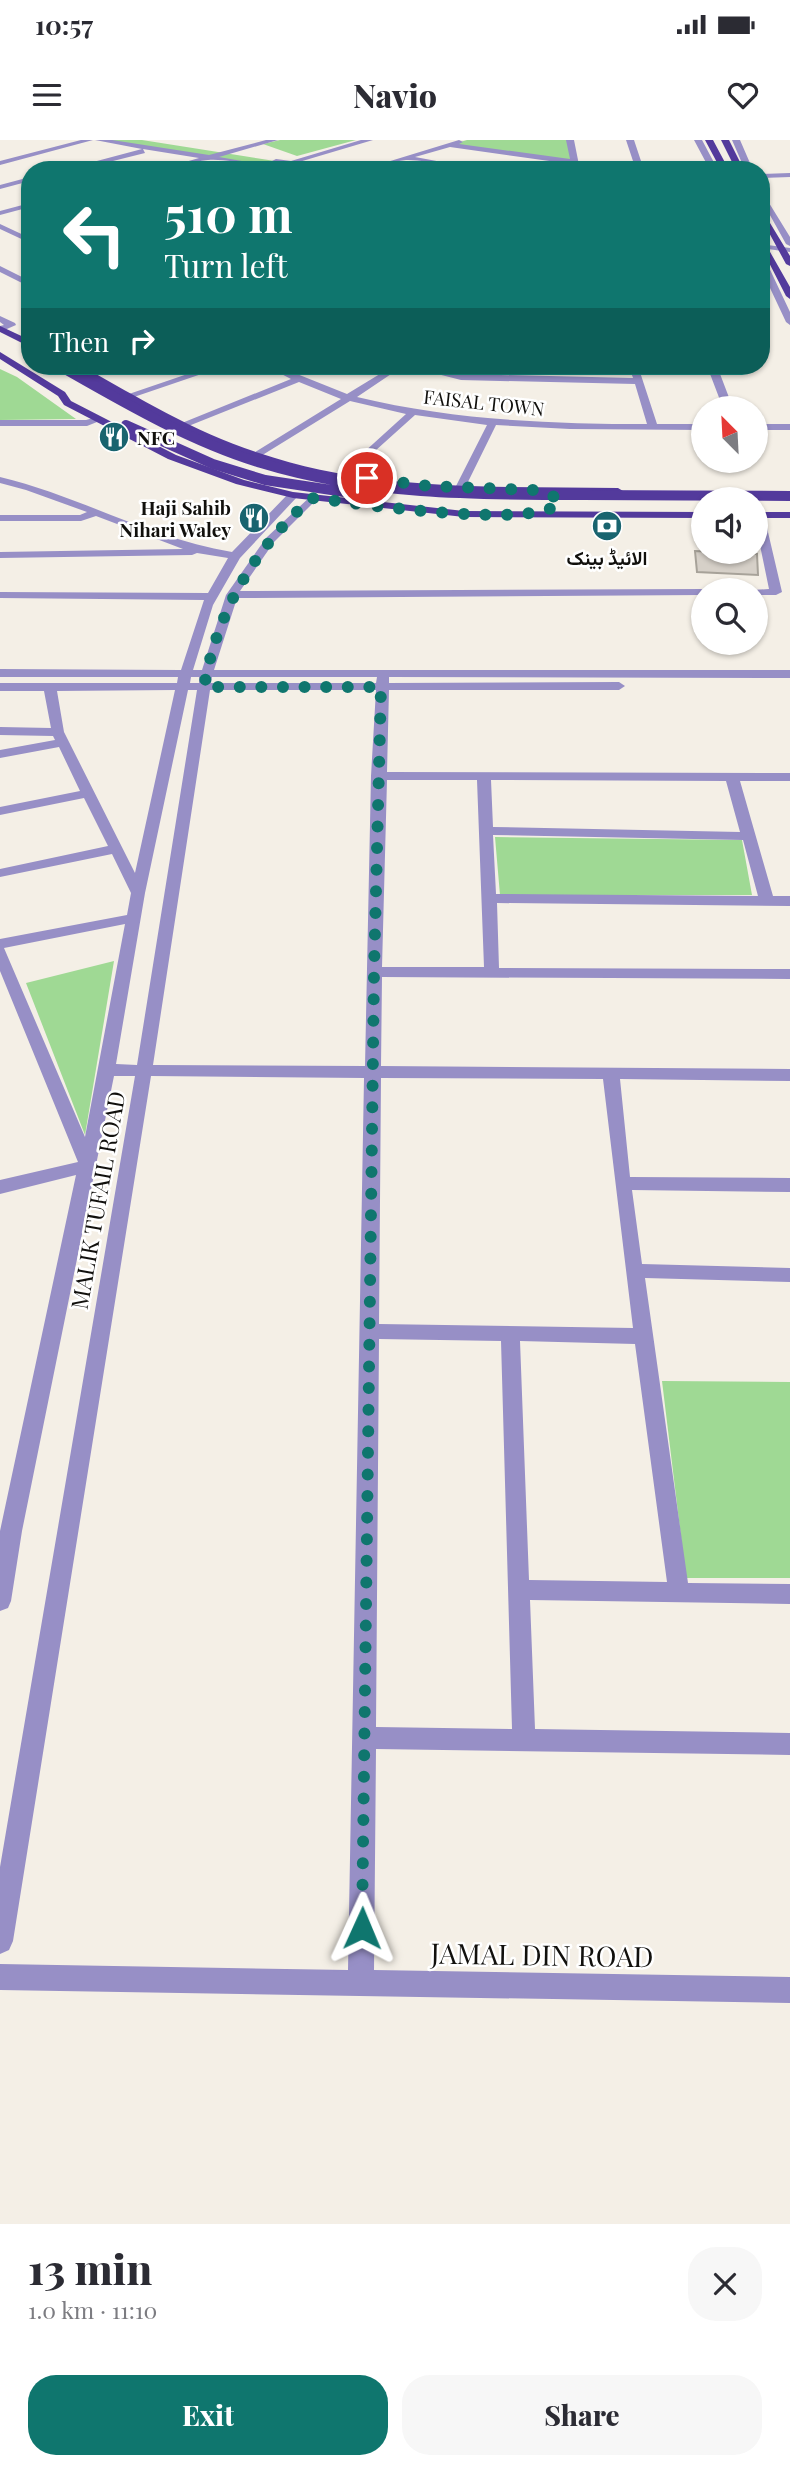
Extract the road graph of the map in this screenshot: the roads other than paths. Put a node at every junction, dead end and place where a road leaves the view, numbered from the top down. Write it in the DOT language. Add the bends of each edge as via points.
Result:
graph roads {
  1 [pos="89,140"];
  2 [pos="99,140"];
  3 [pos="274,140"];
  4 [pos="369,140"];
  5 [pos="467,140"];
  6 [pos="570,140"];
  7 [pos="630,140"];
  8 [pos="698,140"];
  9 [pos="709,140"];
  10 [pos="725,140"];
  11 [pos="738,140"];
  12 [pos="150,144"];
  13 [pos="450,145"];
  14 [pos="226,152"];
  15 [pos="209,157"];
  16 [pos="407,158"];
  17 [pos="95,161"];
  18 [pos="195,161"];
  19 [pos="229,161"];
  20 [pos="267,161"];
  21 [pos="305,161"];
  22 [pos="396,161"];
  23 [pos="426,161"];
  24 [pos="544,161"];
  25 [pos="573,161"];
  26 [pos="637,161"];
  27 [pos="709,161"];
  28 [pos="720,161"];
  29 [pos="736,161"];
  30 [pos="746,161"];
  31 [pos="0,163"];
  32 [pos="770,176"];
  33 [pos="790,176"];
  34 [pos="21,181"];
  35 [pos="0,187"];
  36 [pos="21,207"];
  37 [pos="770,210"];
  38 [pos="0,213"];
  39 [pos="0,226"];
  40 [pos="770,227"];
  41 [pos="21,235"];
  42 [pos="21,238"];
  43 [pos="770,239"];
  44 [pos="11,240"];
  45 [pos="777,240"];
  46 [pos="788,245"];
  47 [pos="770,246"];
  48 [pos="770,258"];
  49 [pos="790,264"];
  50 [pos="0,269"];
  51 [pos="770,279"];
  52 [pos="21,280"];
  53 [pos="790,296"];
  54 [pos="0,318"];
  55 [pos="790,322"];
  56 [pos="0,329"];
  57 [pos="21,340"];
  58 [pos="0,355"];
  59 [pos="0,364"];
  60 [pos="21,368"];
  61 [pos="21,371"];
  62 [pos="33,375"];
  63 [pos="87,375"];
  64 [pos="90,375"];
  65 [pos="192,375"];
  66 [pos="290,375"];
  67 [pos="385,375"];
  68 [pos="452,375"];
  69 [pos="636,375"];
  70 [pos="715,375"];
  71 [pos="299,379"];
  72 [pos="638,381"];
  73 [pos="62,394"];
  74 [pos="128,396"];
  75 [pos="723,396"];
  76 [pos="347,398"];
  77 [pos="412,413"];
  78 [pos="97,420"];
  79 [pos="0,424"];
  80 [pos="492,424"];
  81 [pos="182,425"];
  82 [pos="653,427"];
  83 [pos="691,427"];
  84 [pos="768,427"];
  85 [pos="790,427"];
  86 [pos="256,456"];
  87 [pos="345,475"];
  88 [pos="0,480"];
  89 [pos="460,488"];
  90 [pos="533,490"];
  91 [pos="601,490"];
  92 [pos="790,494"];
  93 [pos="293,495"];
  94 [pos="312,498"];
  95 [pos="691,505"];
  96 [pos="790,505"];
  97 [pos="768,510"];
  98 [pos="94,513"];
  99 [pos="768,513"];
  100 [pos="529,514"];
  101 [pos="612,514"];
  102 [pos="691,514"];
  103 [pos="790,515"];
  104 [pos="0,518"];
  105 [pos="195,550"];
  106 [pos="0,555"];
  107 [pos="235,556"];
  108 [pos="768,558"];
  109 [pos="691,592"];
  110 [pos="768,592"];
  111 [pos="776,592"];
  112 [pos="790,592"];
  113 [pos="0,595"];
  114 [pos="232,595"];
  115 [pos="211,597"];
  116 [pos="0,673"];
  117 [pos="790,674"];
  118 [pos="382,680"];
  119 [pos="184,681"];
  120 [pos="205,681"];
  121 [pos="790,685"];
  122 [pos="0,687"];
  123 [pos="50,687"];
  124 [pos="0,731"];
  125 [pos="61,737"];
  126 [pos="0,754"];
  127 [pos="484,775"];
  128 [pos="378,776"];
  129 [pos="790,777"];
  130 [pos="732,778"];
  131 [pos="89,793"];
  132 [pos="0,811"];
  133 [pos="487,831"];
  134 [pos="747,836"];
  135 [pos="116,849"];
  136 [pos="0,873"];
  137 [pos="138,893"];
  138 [pos="489,898"];
  139 [pos="767,901"];
  140 [pos="790,901"];
  141 [pos="134,918"];
  142 [pos="0,944"];
  143 [pos="0,952"];
  144 [pos="374,972"];
  145 [pos="492,972"];
  146 [pos="790,974"];
  147 [pos="107,1070"];
  148 [pos="145,1070"];
  149 [pos="374,1072"];
  150 [pos="790,1075"];
  151 [pos="611,1076"];
  152 [pos="88,1166"];
  153 [pos="622,1183"];
  154 [pos="790,1185"];
  155 [pos="0,1187"];
  156 [pos="635,1271"];
  157 [pos="790,1275"];
  158 [pos="370,1331"];
  159 [pos="510,1333"];
  160 [pos="645,1336"];
  161 [pos="6,1533"];
  162 [pos="519,1590"];
  163 [pos="679,1593"];
  164 [pos="790,1594"];
  165 [pos="0,1601"];
  166 [pos="364,1738"];
  167 [pos="524,1740"];
  168 [pos="790,1744"];
  169 [pos="0,1941"];
  170 [pos="0,1977"];
  171 [pos="361,1983"];
  172 [pos="790,1990"];
  1 -- 31 [label="street"];
  2 -- 12 [label="street"];
  3 -- 14 [label="street"];
  4 -- 21 [label="street"];
  5 -- 13 [label="street"];
  6 -- 25 [label="street"];
  7 -- 26 [label="street"];
  8 -- 27 [label="street"];
  9 -- 28 [label="main road"];
  10 -- 29 [label="main road"];
  11 -- 30 [label="street"];
  12 -- 14 [label="street"];
  12 -- 15 [label="street"];
  12 -- 17 [label="street"];
  13 -- 16 [label="street"];
  13 -- 24 [label="street"];
  14 -- 15 [label="street"];
  14 -- 20 [label="street"];
  15 -- 18 [label="street"];
  15 -- 19 [label="street"];
  16 -- 22 [label="street"];
  16 -- 23 [label="street"];
  32 -- 33 [label="street"];
  34 -- 35 [label="street"];
  36 -- 38 [label="street"];
  37 -- 46 [label="street"];
  39 -- 41 [label="street"];
  40 -- 45 [label="main road"];
  42 -- 44 [label="street"];
  43 -- 45 [label="street"];
  45 -- 46 [label="street"];
  46 -- 47 [label="street"];
  46 -- 49 [label="main road"];
  48 -- 53 [label="main road"];
  50 -- 52 [label="street"];
  51 -- 55 [label="street"];
  54 -- 56 [label="street" via="12,326"];
  56 -- 57 [label="main road"];
  58 -- 60 [label="main road"];
  59 -- 61 [label="main road"];
  62 -- 73 [label="main road"];
  63 -- 92 [label="main road, bridge" via="142,412 231,451 330,478 469,493"];
  64 -- 74 [label="main road"];
  65 -- 74 [label="street"];
  66 -- 71 [label="street, FAISAL TOWN"];
  67 -- 76 [label="street"];
  68 -- 72 [label="street"];
  69 -- 72 [label="street"];
  70 -- 75 [label="street"];
  71 -- 76 [label="street, FAISAL TOWN"];
  71 -- 81 [label="street"];
  72 -- 82 [label="street"];
  73 -- 78 [label="main road" via="67,403"];
  73 -- 95 [label="main road, bridge" via="213,464 320,490 492,505"];
  74 -- 81 [label="main road"];
  76 -- 77 [label="street, FAISAL TOWN"];
  76 -- 86 [label="street"];
  77 -- 80 [label="street, FAISAL TOWN"];
  77 -- 87 [label="street"];
  78 -- 79 [label="street"];
  78 -- 93 [label="main road" via="209,471"];
  80 -- 82 [label="street, FAISAL TOWN"];
  80 -- 89 [label="street"];
  81 -- 86 [label="main road"];
  82 -- 83 [label="street, FAISAL TOWN"];
  84 -- 85 [label="street"];
  86 -- 87 [label="main road"];
  87 -- 89 [label="main road"];
  88 -- 98 [label="street" via="47,492"];
  89 -- 90 [label="main road"];
  90 -- 91 [label="main road"];
  90 -- 100 [label="main road" via="560,503"];
  91 -- 92 [label="main road"];
  91 -- 101 [label="main road" via="589,501"];
  93 -- 94 [label="main road"];
  93 -- 107 [label="street, MALIK TUFAIL ROAD"];
  94 -- 100 [label="main road" via="425,511"];
  94 -- 114 [label="street, MALIK TUFAIL ROAD" via="270,540"];
  96 -- 97 [label="main road"];
  98 -- 104 [label="street" via="80,518"];
  98 -- 105 [label="street"];
  99 -- 103 [label="main road"];
  100 -- 101 [label="main road"];
  101 -- 102 [label="main road"];
  105 -- 106 [label="street"];
  105 -- 107 [label="street"];
  107 -- 115 [label="street, MALIK TUFAIL ROAD"];
  108 -- 111 [label="street"];
  109 -- 114 [label="street"];
  110 -- 111 [label="street"];
  111 -- 112 [label="street"];
  113 -- 115 [label="street"];
  114 -- 120 [label="street, MALIK TUFAIL ROAD"];
  115 -- 119 [label="street, MALIK TUFAIL ROAD"];
  116 -- 119 [label="street"];
  117 -- 118 [label="street"];
  118 -- 120 [label="street"];
  118 -- 121 [label="street"];
  118 -- 128 [label="street"];
  119 -- 120 [label="street"];
  119 -- 123 [label="street"];
  119 -- 137 [label="street, MALIK TUFAIL ROAD"];
  120 -- 148 [label="street, MALIK TUFAIL ROAD"];
  122 -- 123 [label="street"];
  123 -- 125 [label="street"];
  124 -- 125 [label="street"];
  125 -- 126 [label="street"];
  125 -- 131 [label="street"];
  127 -- 128 [label="street"];
  127 -- 130 [label="street"];
  127 -- 133 [label="street"];
  128 -- 144 [label="street"];
  129 -- 130 [label="street"];
  130 -- 134 [label="street"];
  131 -- 132 [label="street"];
  131 -- 135 [label="street"];
  133 -- 134 [label="street"];
  133 -- 138 [label="street"];
  134 -- 139 [label="street"];
  135 -- 136 [label="street"];
  135 -- 137 [label="street"];
  137 -- 141 [label="street, MALIK TUFAIL ROAD"];
  138 -- 139 [label="street"];
  138 -- 145 [label="street"];
  139 -- 140 [label="street"];
  141 -- 142 [label="street"];
  141 -- 147 [label="street, MALIK TUFAIL ROAD"];
  143 -- 152 [label="street"];
  144 -- 145 [label="street"];
  144 -- 149 [label="street"];
  145 -- 146 [label="street"];
  147 -- 148 [label="street"];
  147 -- 152 [label="street, MALIK TUFAIL ROAD"];
  148 -- 149 [label="street"];
  148 -- 169 [label="street, MALIK TUFAIL ROAD"];
  149 -- 151 [label="street"];
  149 -- 158 [label="street"];
  150 -- 151 [label="street"];
  151 -- 153 [label="street"];
  152 -- 155 [label="street"];
  152 -- 161 [label="street, MALIK TUFAIL ROAD"];
  153 -- 154 [label="street"];
  153 -- 156 [label="street"];
  156 -- 157 [label="street"];
  156 -- 160 [label="street"];
  158 -- 159 [label="street"];
  158 -- 166 [label="street"];
  159 -- 160 [label="street"];
  159 -- 162 [label="street"];
  160 -- 163 [label="street"];
  161 -- 165 [label="street, MALIK TUFAIL ROAD"];
  162 -- 163 [label="street"];
  162 -- 167 [label="street"];
  163 -- 164 [label="street"];
  166 -- 167 [label="street"];
  166 -- 171 [label="street"];
  167 -- 168 [label="street"];
  170 -- 171 [label="street, JAMAL DIN ROAD"];
  171 -- 172 [label="street, JAMAL DIN ROAD"];
}
